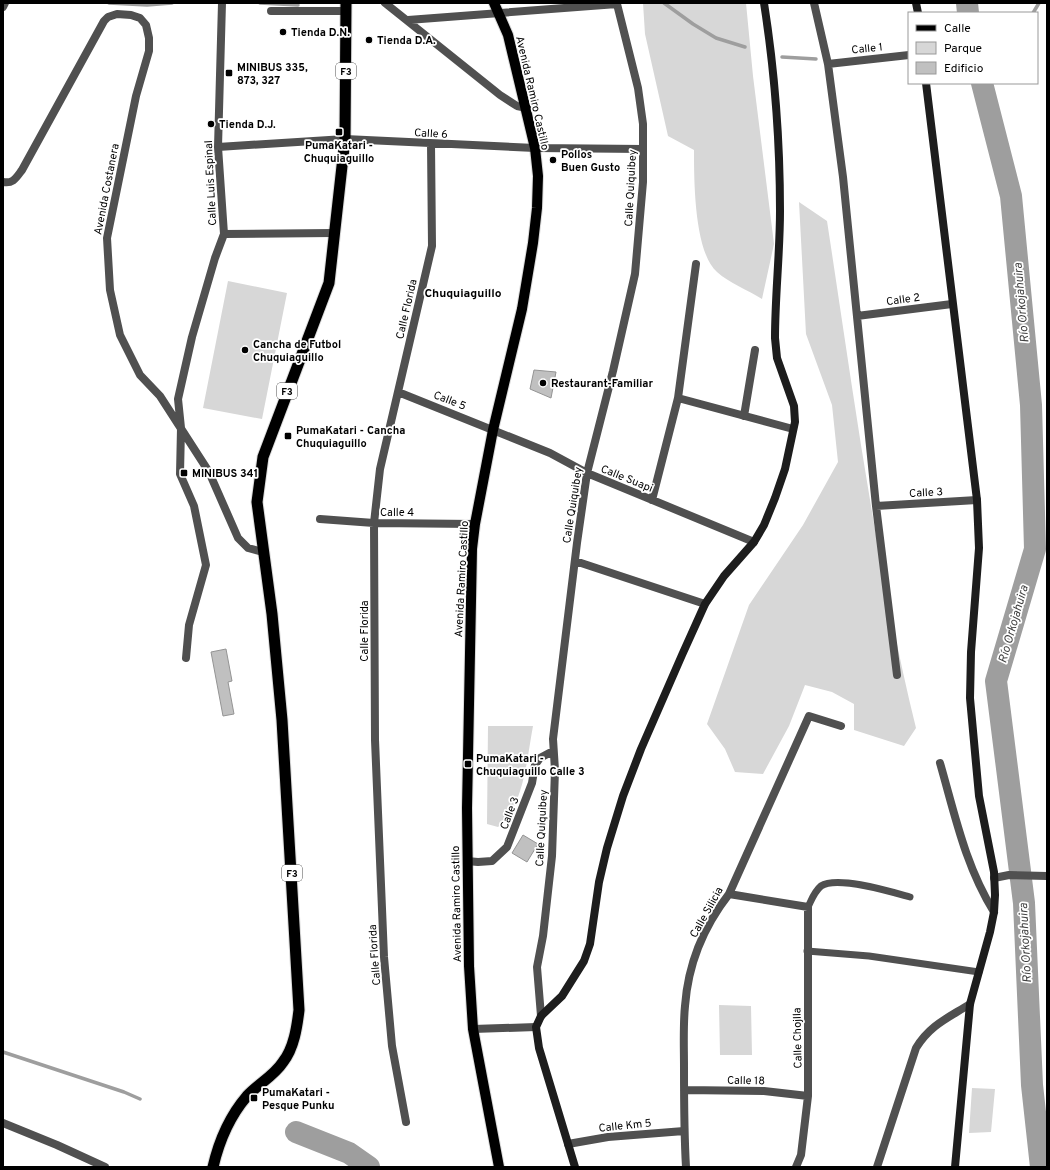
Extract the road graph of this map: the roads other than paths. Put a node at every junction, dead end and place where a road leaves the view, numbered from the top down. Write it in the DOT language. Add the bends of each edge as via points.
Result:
graph roads {
  1 [pos="5,3"];
  2 [pos="222,3"];
  3 [pos="385,3"];
  4 [pos="494,3"];
  5 [pos="764,3"];
  6 [pos="814,3"];
  7 [pos="617,4"];
  8 [pos="3,7"];
  9 [pos="346,7"];
  10 [pos="271,10"];
  11 [pos="498,13"];
  12 [pos="408,20"];
  13 [pos="908,55"];
  14 [pos="828,64"];
  15 [pos="926,84"];
  16 [pos="526,108"];
  17 [pos="345,139"];
  18 [pos="431,144"];
  19 [pos="218,147"];
  20 [pos="535,148"];
  21 [pos="643,149"];
  22 [pos="3,182"];
  23 [pos="333,232"];
  24 [pos="224,234"];
  25 [pos="696,264"];
  26 [pos="952,304"];
  27 [pos="857,316"];
  28 [pos="755,350"];
  29 [pos="398,392"];
  30 [pos="678,398"];
  31 [pos="744,416"];
  32 [pos="181,428"];
  33 [pos="793,429"];
  34 [pos="493,430"];
  35 [pos="587,473"];
  36 [pos="652,500"];
  37 [pos="977,500"];
  38 [pos="876,506"];
  39 [pos="320,519"];
  40 [pos="374,523"];
  41 [pos="475,524"];
  42 [pos="754,542"];
  43 [pos="263,552"];
  44 [pos="575,562"];
  45 [pos="705,604"];
  46 [pos="186,658"];
  47 [pos="897,676"];
  48 [pos="841,726"];
  49 [pos="553,751"];
  50 [pos="940,763"];
  51 [pos="467,861"];
  52 [pos="1047,876"];
  53 [pos="994,878"];
  54 [pos="729,894"];
  55 [pos="910,897"];
  56 [pos="808,907"];
  57 [pos="994,912"];
  58 [pos="807,950"];
  59 [pos="979,972"];
  60 [pos="970,1004"];
  61 [pos="541,1016"];
  62 [pos="536,1027"];
  63 [pos="474,1029"];
  64 [pos="684,1090"];
  65 [pos="808,1096"];
  66 [pos="406,1122"];
  67 [pos="3,1123"];
  68 [pos="684,1131"];
  69 [pos="568,1144"];
  70 [pos="105,1167"];
  71 [pos="213,1167"];
  72 [pos="499,1167"];
  73 [pos="575,1167"];
  74 [pos="686,1167"];
  75 [pos="796,1167"];
  76 [pos="877,1167"];
  77 [pos="955,1167"];
  1 -- 8 [label="street"];
  2 -- 19 [label="street, Calle Luis Espinal"];
  3 -- 12 [label="street"];
  4 -- 11 [label="main road, Avenida Ramiro Castillo"];
  5 -- 33 [label="main road" via="776,90 780,148 775,338 777,358 794,406"];
  6 -- 14 [label="street"];
  7 -- 11 [label="street"];
  7 -- 21 [label="street, Calle Quiquibey" via="638,88 643,124"];
  9 -- 10 [label="street"];
  9 -- 17 [label="highway, F3"];
  11 -- 12 [label="street"];
  11 -- 16 [label="main road, Avenida Ramiro Castillo" via="508,36"];
  12 -- 16 [label="street" via="500,95 516,106"];
  13 -- 14 [label="street, Calle 1"];
  14 -- 27 [label="street"];
  15 -- 26 [label="main road"];
  16 -- 20 [label="main road, Avenida Ramiro Castillo"];
  17 -- 18 [label="street, Calle 6"];
  17 -- 19 [label="street, Calle 6"];
  17 -- 23 [label="highway, F3"];
  18 -- 20 [label="street, Calle 6"];
  18 -- 29 [label="street, Calle Florida" via="432,246"];
  19 -- 24 [label="street, Calle Luis Espinal"];
  20 -- 21 [label="street, Calle 6"];
  20 -- 34 [label="main road, Avenida Ramiro Castillo" via="538,176 533,243 522,310"];
  21 -- 35 [label="street, Calle Quiquibey" via="643,182 635,274"];
  22 -- 32 [label="street, Avenida Costanera" via="15,180 22,170 104,21 117,14 140,18 146,25 149,51 136,96 107,238 110,290 120,335 131,360 140,375 160,396"];
  23 -- 24 [label="street"];
  23 -- 43 [label="highway, F3" via="329,283 263,457 257,502"];
  24 -- 32 [label="street, Calle Luis Espinal" via="192,337 178,399"];
  25 -- 30 [label="street"];
  26 -- 27 [label="street, Calle 2"];
  26 -- 37 [label="main road"];
  27 -- 38 [label="street"];
  28 -- 31 [label="street"];
  29 -- 34 [label="street, Calle 5"];
  29 -- 40 [label="street, Calle Florida" via="380,469"];
  30 -- 31 [label="street"];
  30 -- 36 [label="street"];
  31 -- 33 [label="street"];
  32 -- 43 [label="street, Avenida Costanera" via="209,472 238,538 248,548"];
  32 -- 46 [label="street, Calle Luis Espinal" via="180,474 194,506 206,565 189,625"];
  33 -- 42 [label="main road" via="785,469 775,498"];
  34 -- 35 [label="street, Calle Suapi" via="550,453"];
  34 -- 41 [label="main road, Avenida Ramiro Castillo"];
  35 -- 36 [label="street, Calle Suapi"];
  35 -- 44 [label="street, Calle Quiquibey"];
  36 -- 42 [label="street, Calle Suapi"];
  37 -- 38 [label="street, Calle 3"];
  37 -- 53 [label="main road" via="979,548 970,698 979,796"];
  38 -- 47 [label="street"];
  39 -- 40 [label="street, Calle 4"];
  40 -- 41 [label="street, Calle 4"];
  40 -- 66 [label="street, Calle Florida" via="375,740 384,957 392,1046"];
  41 -- 51 [label="main road, Avenida Ramiro Castillo" via="472,550"];
  42 -- 45 [label="main road" via="724,576"];
  43 -- 71 [label="highway, F3" via="282,720 299,1010 295,1035 283,1062 248,1096 234,1115 224,1132"];
  44 -- 45 [label="street"];
  44 -- 49 [label="street, Calle Quiquibey"];
  45 -- 61 [label="main road" via="623,796 600,875 590,944 584,961 562,996"];
  48 -- 54 [label="street, Calle Silicia" via="809,716"];
  49 -- 51 [label="street, Calle 3" via="540,758 535,765 532,783 507,847 492,861"];
  49 -- 61 [label="street, Calle Quiquibey" via="555,770 552,856 537,967"];
  50 -- 57 [label="street" via="963,847 980,888"];
  51 -- 63 [label="main road, Avenida Ramiro Castillo" via="469,966"];
  52 -- 53 [label="street" via="1009,875"];
  53 -- 57 [label="main road"];
  54 -- 56 [label="street"];
  54 -- 64 [label="street, Calle Silicia" via="707,928 690,973 685,1006"];
  55 -- 56 [label="street" via="856,883 823,885 814,894"];
  56 -- 58 [label="street, Calle Chojlla"];
  57 -- 59 [label="main road"];
  58 -- 59 [label="street"];
  58 -- 65 [label="street, Calle Chojlla"];
  59 -- 60 [label="main road"];
  60 -- 76 [label="street" via="940,1021 916,1048"];
  60 -- 77 [label="main road"];
  61 -- 62 [label="main road"];
  62 -- 63 [label="street"];
  62 -- 69 [label="main road" via="538,1048"];
  63 -- 72 [label="main road, Avenida Ramiro Castillo"];
  64 -- 65 [label="street, Calle 18" via="764,1091"];
  64 -- 68 [label="street, Calle Silicia"];
  65 -- 75 [label="street, Calle Chojlla" via="801,1156"];
  67 -- 70 [label="street" via="57,1144"];
  68 -- 69 [label="street, Calle Km 5" via="608,1137"];
  68 -- 74 [label="street, Calle Silicia"];
  69 -- 73 [label="main road"];
}
